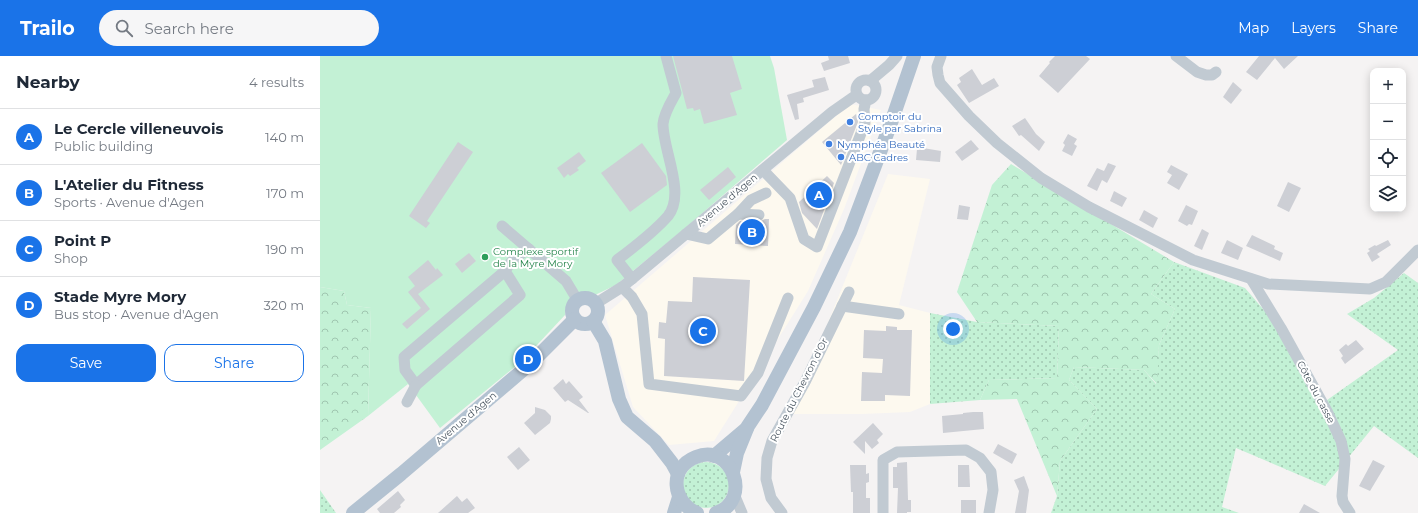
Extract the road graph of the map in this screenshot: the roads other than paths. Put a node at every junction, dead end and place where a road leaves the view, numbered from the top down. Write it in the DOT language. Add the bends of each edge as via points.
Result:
graph roads {
  1 [pos="666,56"];
  2 [pos="897,56"];
  3 [pos="914,56"];
  4 [pos="941,56"];
  5 [pos="1176,56"];
  6 [pos="1216,72"];
  7 [pos="870,81"];
  8 [pos="862,101"];
  9 [pos="763,170"];
  10 [pos="766,193"];
  11 [pos="738,214"];
  12 [pos="759,215"];
  13 [pos="502,226"];
  14 [pos="686,234"];
  15 [pos="529,249"];
  16 [pos="1418,250"];
  17 [pos="505,271"];
  18 [pos="632,279"];
  19 [pos="1251,279"];
  20 [pos="622,287"];
  21 [pos="849,292"];
  22 [pos="788,298"];
  23 [pos="578,301"];
  24 [pos="595,304"];
  25 [pos="842,306"];
  26 [pos="899,314"];
  27 [pos="575,319"];
  28 [pos="593,321"];
  29 [pos="416,385"];
  30 [pos="407,402"];
  31 [pos="748,426"];
  32 [pos="655,441"];
  33 [pos="714,456"];
  34 [pos="689,460"];
  35 [pos="733,472"];
  36 [pos="678,474"];
  37 [pos="734,494"];
  38 [pos="679,497"];
  39 [pos="353,513"];
  40 [pos="674,513"];
  41 [pos="697,513"];
  42 [pos="718,513"];
  43 [pos="742,513"];
  44 [pos="782,513"];
  45 [pos="883,513"];
  46 [pos="989,513"];
  47 [pos="1350,513"];
  1 -- 18 [label="street" via="676,94 663,122 675,198 668,215 617,260"];
  2 -- 7 [label="street"];
  3 -- 31 [label="main road" via="850,232 814,307 762,405"];
  4 -- 19 [label="street" via="937,68 940,83 997,143 1041,178 1089,207 1169,249 1193,260"];
  5 -- 6 [label="street" via="1202,74 1212,75"];
  7 -- 8 [label="street" via="863,81 858,85"];
  7 -- 8 [label="street" via="876,86 875,95"];
  8 -- 9 [label="street, Avenue d'Agen" via="852,98"];
  8 -- 9 [label="street" via="865,123 817,247 804,239 790,198"];
  9 -- 14 [label="street, Avenue d'Agen"];
  10 -- 11 [label="street" via="751,200"];
  11 -- 12 [label="street"];
  11 -- 14 [label="street" via="708,239"];
  13 -- 15 [label="street"];
  14 -- 18 [label="street, Avenue d'Agen"];
  15 -- 17 [label="street" via="510,262"];
  15 -- 23 [label="street" via="566,281"];
  16 -- 19 [label="street" via="1386,282 1370,289 1268,284"];
  17 -- 29 [label="street" via="404,357 405,370"];
  17 -- 29 [label="street" via="520,295"];
  18 -- 20 [label="street, Avenue d'Agen"];
  19 -- 47 [label="street, Côte du casse" via="1292,348 1341,440 1345,459 1342,496"];
  20 -- 22 [label="street" via="632,297 642,314 649,384 741,396 758,373"];
  20 -- 24 [label="street, Avenue d'Agen"];
  21 -- 25 [label="street, Route du Chevron d'Or"];
  23 -- 24 [label="main road" via="585,299"];
  23 -- 27 [label="main road" via="572,311"];
  24 -- 28 [label="main road" via="597,314"];
  25 -- 26 [label="street"];
  25 -- 44 [label="street, Route du Chevron d'Or" via="772,441 767,458 766,479 771,498"];
  27 -- 28 [label="main road" via="581,324"];
  27 -- 39 [label="main road, Avenue d'Agen" via="530,364"];
  28 -- 32 [label="main road" via="606,341 619,399 627,417"];
  29 -- 30 [label="street"];
  31 -- 33 [label="main road"];
  31 -- 35 [label="main road"];
  32 -- 34 [label="main road"];
  32 -- 36 [label="main road"];
  33 -- 34 [label="main road" via="697,456"];
  33 -- 35 [label="main road" via="725,462"];
  34 -- 36 [label="main road"];
  35 -- 37 [label="main road" via="736,487"];
  36 -- 38 [label="main road" via="676,489"];
  37 -- 42 [label="main road" via="731,502"];
  37 -- 43 [label="street"];
  38 -- 40 [label="main road"];
  38 -- 41 [label="main road" via="683,504"];
  45 -- 46 [label="street" via="883,460 897,452 966,450 980,458 990,472 993,490"];
}
